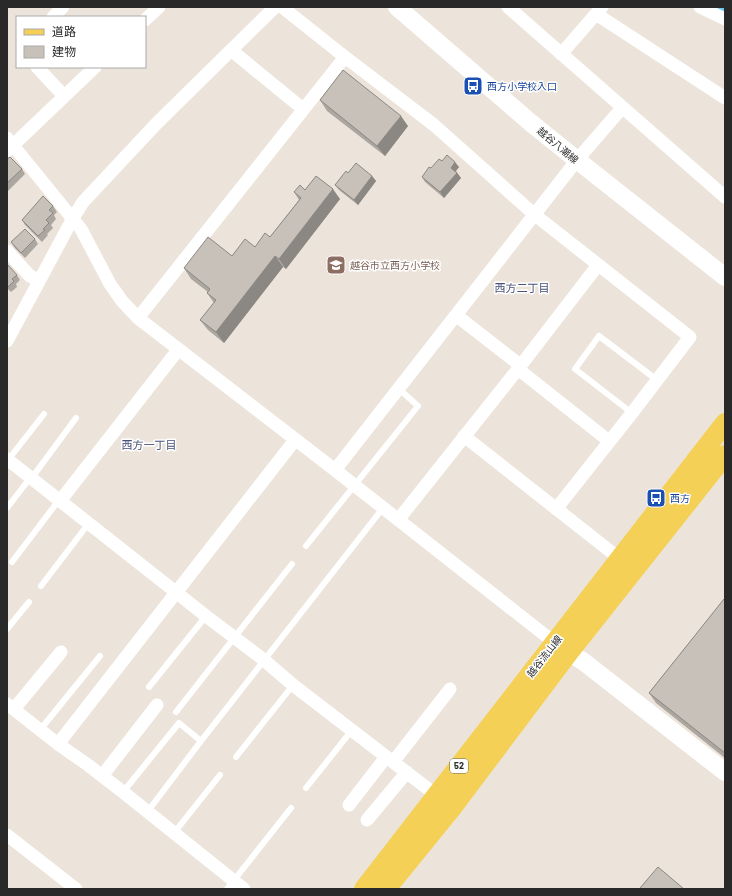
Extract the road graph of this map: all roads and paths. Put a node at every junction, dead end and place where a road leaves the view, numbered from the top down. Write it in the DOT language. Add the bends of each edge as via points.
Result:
graph roads {
  1 [pos="64,7"];
  2 [pos="159,7"];
  3 [pos="275,7"];
  4 [pos="282,7"];
  5 [pos="397,7"];
  6 [pos="508,7"];
  7 [pos="700,7"];
  8 [pos="599,11"];
  9 [pos="54,16"];
  10 [pos="146,19"];
  11 [pos="725,19"];
  12 [pos="231,50"];
  13 [pos="561,54"];
  14 [pos="345,57"];
  15 [pos="38,68"];
  16 [pos="94,68"];
  17 [pos="64,96"];
  18 [pos="725,98"];
  19 [pos="622,108"];
  20 [pos="303,109"];
  21 [pos="9,145"];
  22 [pos="577,160"];
  23 [pos="725,197"];
  24 [pos="535,215"];
  25 [pos="72,218"];
  26 [pos="7,251"];
  27 [pos="598,265"];
  28 [pos="725,277"];
  29 [pos="40,280"];
  30 [pos="457,316"];
  31 [pos="138,318"];
  32 [pos="7,341"];
  33 [pos="178,350"];
  34 [pos="519,367"];
  35 [pos="657,380"];
  36 [pos="399,389"];
  37 [pos="632,412"];
  38 [pos="44,414"];
  39 [pos="76,418"];
  40 [pos="725,423"];
  41 [pos="464,436"];
  42 [pos="295,440"];
  43 [pos="610,441"];
  44 [pos="725,455"];
  45 [pos="7,460"];
  46 [pos="335,470"];
  47 [pos="30,478"];
  48 [pos="355,485"];
  49 [pos="59,500"];
  50 [pos="7,508"];
  51 [pos="383,508"];
  52 [pos="556,508"];
  53 [pos="398,520"];
  54 [pos="89,524"];
  55 [pos="306,546"];
  56 [pos="620,560"];
  57 [pos="12,562"];
  58 [pos="292,564"];
  59 [pos="41,586"];
  60 [pos="177,592"];
  61 [pos="29,602"];
  62 [pos="206,616"];
  63 [pos="7,629"];
  64 [pos="235,638"];
  65 [pos="562,648"];
  66 [pos="61,652"];
  67 [pos="100,656"];
  68 [pos="264,660"];
  69 [pos="293,685"];
  70 [pos="149,687"];
  71 [pos="450,689"];
  72 [pos="157,705"];
  73 [pos="10,707"];
  74 [pos="176,712"];
  75 [pos="40,730"];
  76 [pos="352,730"];
  77 [pos="201,741"];
  78 [pos="58,744"];
  79 [pos="236,757"];
  80 [pos="390,759"];
  81 [pos="407,772"];
  82 [pos="725,772"];
  83 [pos="220,775"];
  84 [pos="102,776"];
  85 [pos="306,788"];
  86 [pos="123,792"];
  87 [pos="436,795"];
  88 [pos="349,805"];
  89 [pos="291,808"];
  90 [pos="148,810"];
  91 [pos="367,820"];
  92 [pos="174,834"];
  93 [pos="7,835"];
  94 [pos="235,886"];
  95 [pos="76,889"];
  96 [pos="364,889"];
  97 [pos="386,889"];
  1 -- 9 [label="street"];
  2 -- 10 [label="street"];
  3 -- 12 [label="street"];
  4 -- 14 [label="street"];
  5 -- 22 [label="main road, 越谷八潮線"];
  6 -- 13 [label="street"];
  7 -- 11 [label="street"];
  8 -- 13 [label="street"];
  8 -- 18 [label="street"];
  12 -- 20 [label="street"];
  12 -- 25 [label="street" via="141,140 83,202"];
  13 -- 19 [label="street"];
  14 -- 20 [label="street"];
  14 -- 24 [label="street" via="434,125"];
  15 -- 17 [label="street"];
  16 -- 17 [label="street"];
  17 -- 21 [label="street"];
  19 -- 22 [label="street"];
  19 -- 23 [label="street"];
  20 -- 31 [label="street"];
  21 -- 25 [label="street"];
  22 -- 24 [label="street"];
  22 -- 28 [label="main road, 越谷八潮線"];
  24 -- 27 [label="street"];
  24 -- 30 [label="street"];
  25 -- 29 [label="street"];
  25 -- 31 [label="street" via="81,229 110,284"];
  26 -- 29 [label="street" via="30,276"];
  27 -- 34 [label="street"];
  27 -- 35 [label="street" via="690,337"];
  29 -- 32 [label="street"];
  30 -- 34 [label="street"];
  30 -- 36 [label="street"];
  31 -- 33 [label="street"];
  33 -- 42 [label="street"];
  33 -- 49 [label="street"];
  34 -- 41 [label="street"];
  34 -- 43 [label="street"];
  35 -- 37 [label="street"];
  35 -- 37 [label="lane" via="599,336 575,369"];
  36 -- 46 [label="street"];
  36 -- 48 [label="lane" via="418,406"];
  37 -- 43 [label="street"];
  38 -- 45 [label="lane"];
  39 -- 47 [label="lane"];
  40 -- 56 [label="main road, 越谷流山線 / 52"];
  41 -- 52 [label="street"];
  41 -- 53 [label="street"];
  42 -- 46 [label="street"];
  42 -- 60 [label="street"];
  43 -- 52 [label="street"];
  44 -- 65 [label="main road, 越谷流山線 / 52"];
  45 -- 47 [label="street"];
  46 -- 48 [label="street"];
  47 -- 49 [label="street"];
  47 -- 50 [label="lane"];
  48 -- 51 [label="street"];
  48 -- 55 [label="lane"];
  49 -- 54 [label="street"];
  49 -- 57 [label="lane"];
  51 -- 53 [label="street"];
  51 -- 68 [label="lane"];
  52 -- 56 [label="street"];
  53 -- 65 [label="street"];
  54 -- 59 [label="lane"];
  54 -- 60 [label="street"];
  56 -- 65 [label="main road, 越谷流山線 / 52"];
  58 -- 64 [label="lane"];
  60 -- 62 [label="street"];
  60 -- 78 [label="street"];
  61 -- 63 [label="lane"];
  62 -- 64 [label="street"];
  62 -- 70 [label="lane"];
  64 -- 68 [label="street"];
  64 -- 74 [label="lane"];
  65 -- 82 [label="main road" via="584,662"];
  65 -- 87 [label="main road, 越谷流山線 / 52"];
  65 -- 97 [label="main road, 越谷流山線 / 52" via="451,809"];
  66 -- 73 [label="street"];
  67 -- 75 [label="lane"];
  68 -- 69 [label="street"];
  68 -- 77 [label="lane"];
  69 -- 76 [label="street"];
  69 -- 79 [label="lane"];
  71 -- 80 [label="street"];
  72 -- 84 [label="street"];
  73 -- 75 [label="street"];
  75 -- 78 [label="street"];
  76 -- 80 [label="street"];
  76 -- 85 [label="lane"];
  77 -- 86 [label="lane" via="179,723"];
  77 -- 90 [label="lane"];
  78 -- 84 [label="street"];
  80 -- 81 [label="street"];
  80 -- 88 [label="street"];
  81 -- 87 [label="street"];
  81 -- 91 [label="street"];
  83 -- 92 [label="lane"];
  84 -- 86 [label="street"];
  86 -- 90 [label="street"];
  87 -- 96 [label="main road, 越谷流山線 / 52"];
  89 -- 94 [label="lane"];
  90 -- 92 [label="street"];
  92 -- 94 [label="street"];
  93 -- 95 [label="street"];
}
